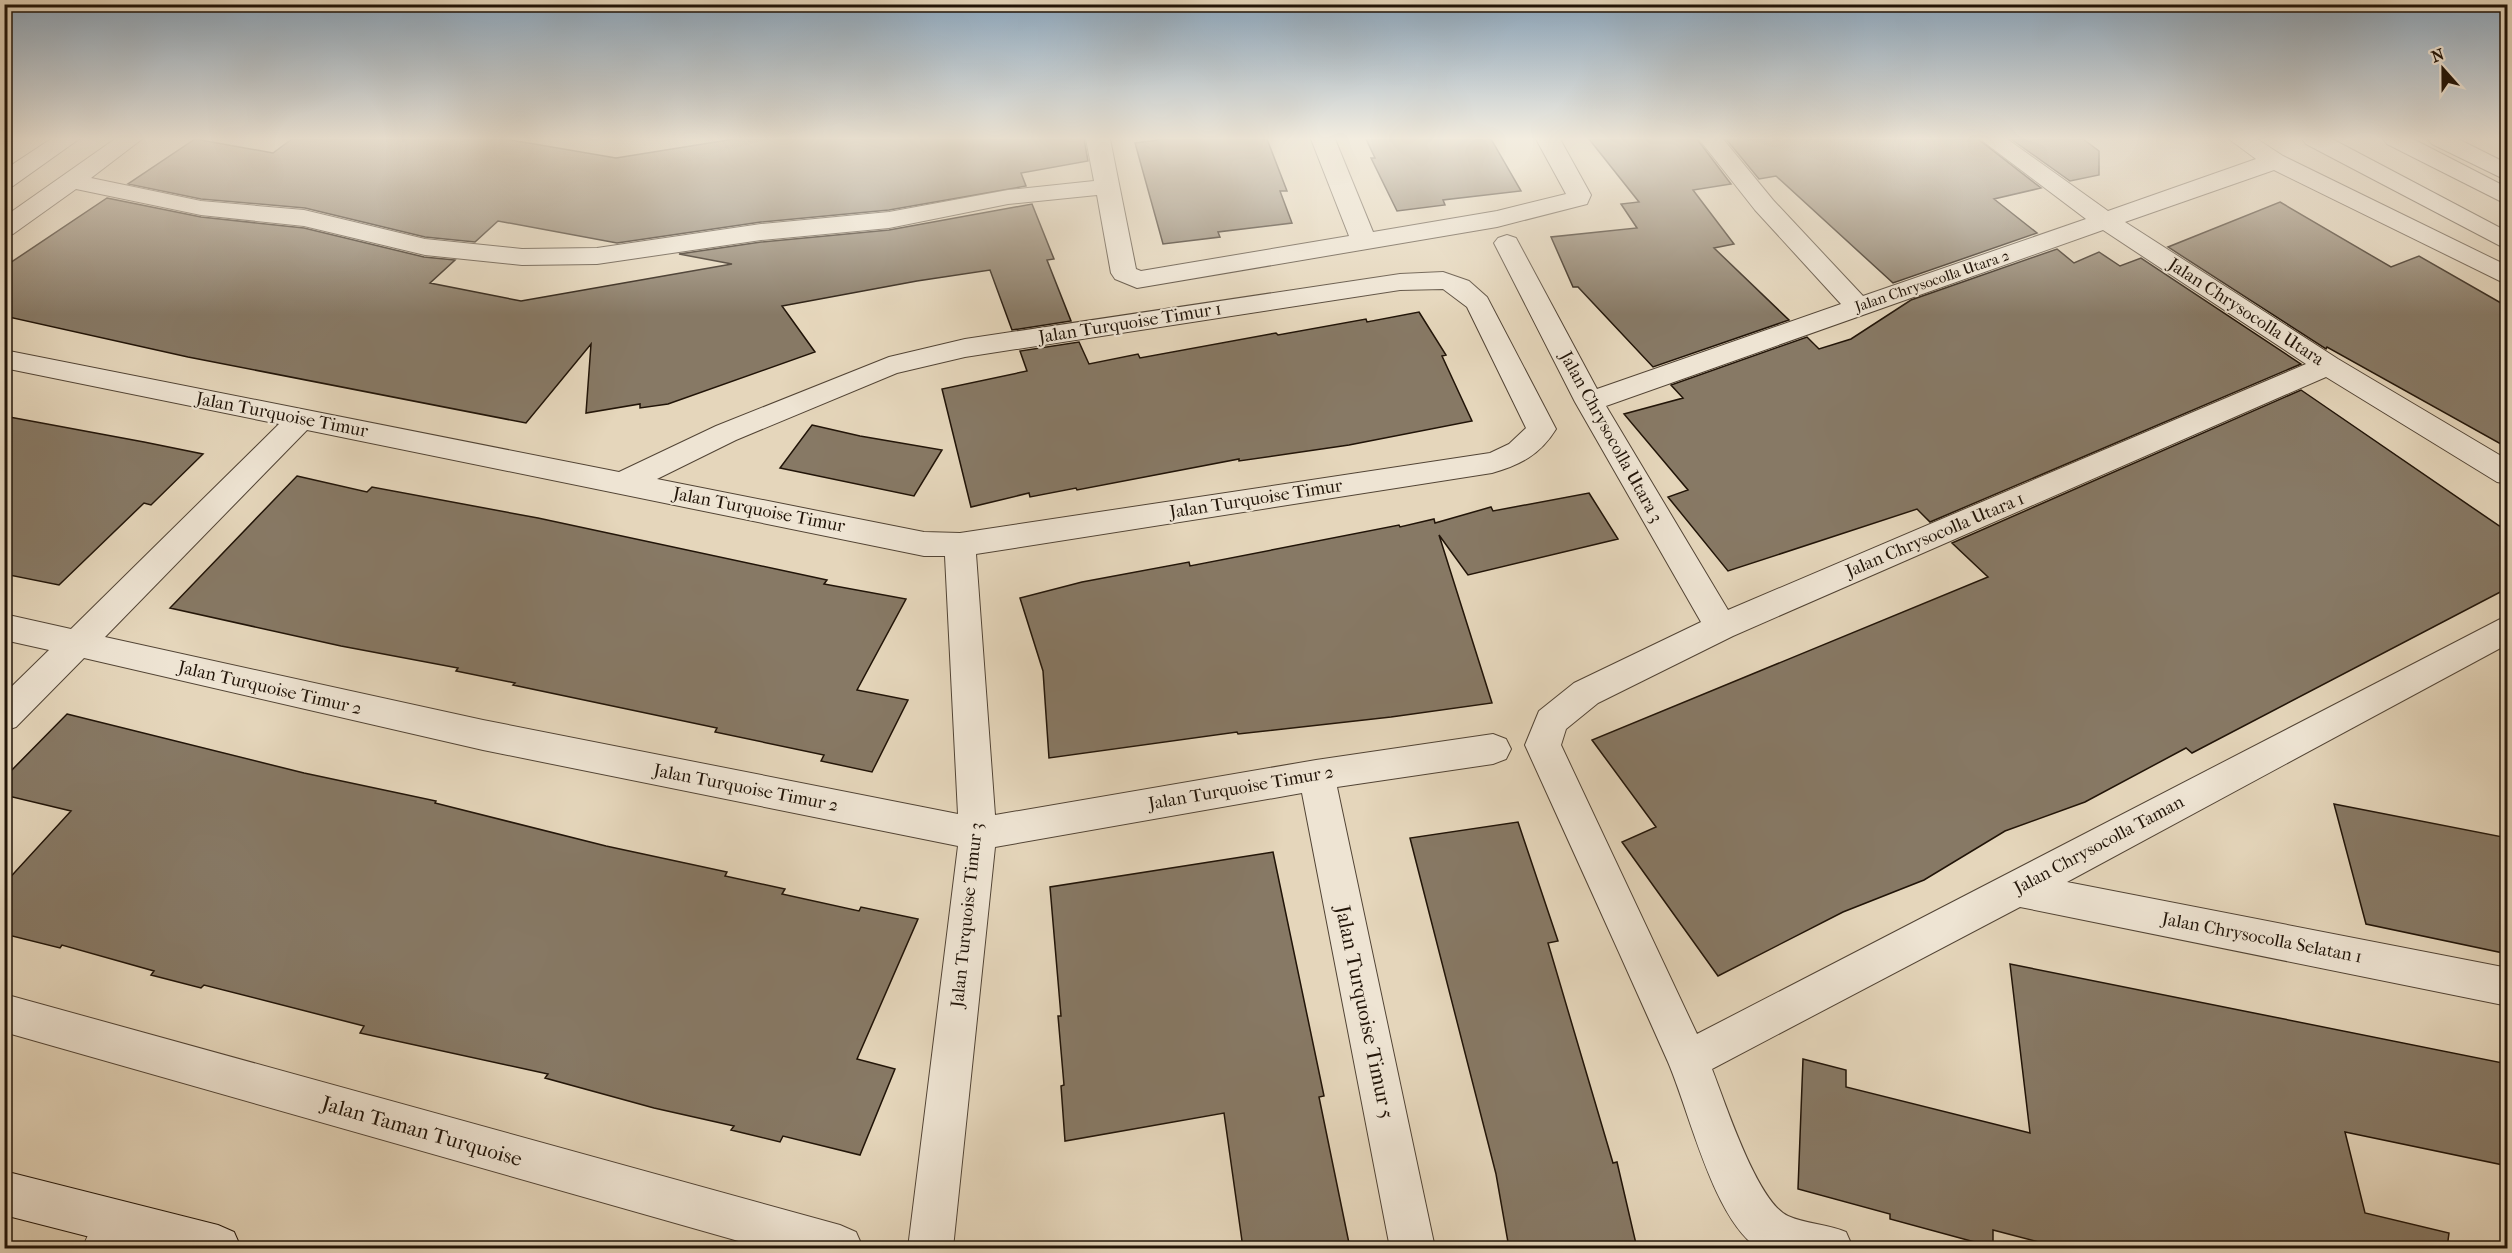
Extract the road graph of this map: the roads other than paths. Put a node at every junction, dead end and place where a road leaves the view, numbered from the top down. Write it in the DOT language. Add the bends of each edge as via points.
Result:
graph roads {
  1 [pos="49,197"];
  2 [pos="151,197"];
  3 [pos="1006,197"];
  4 [pos="1109,197"];
  5 [pos="1346,197"];
  6 [pos="1578,197"];
  7 [pos="1758,197"];
  8 [pos="2073,197"];
  9 [pos="2168,197"];
  10 [pos="2350,197"];
  11 [pos="2424,197"];
  12 [pos="2104,220"];
  13 [pos="4,229"];
  14 [pos="1364,242"];
  15 [pos="2508,242"];
  16 [pos="1507,243"];
  17 [pos="2508,277"];
  18 [pos="1858,307"];
  19 [pos="4,359"];
  20 [pos="2328,365"];
  21 [pos="1589,402"];
  22 [pos="301,419"];
  23 [pos="1517,455"];
  24 [pos="2508,474"];
  25 [pos="623,483"];
  26 [pos="960,545"];
  27 [pos="4,627"];
  28 [pos="1721,627"];
  29 [pos="2508,628"];
  30 [pos="78,645"];
  31 [pos="4,717"];
  32 [pos="1493,748"];
  33 [pos="1316,775"];
  34 [pos="978,834"];
  35 [pos="2017,889"];
  36 [pos="2508,987"];
  37 [pos="4,1013"];
  38 [pos="1688,1060"];
  39 [pos="4,1193"];
  40 [pos="113,1236"];
  41 [pos="218,1248"];
  42 [pos="840,1248"];
  43 [pos="930,1248"];
  44 [pos="1413,1248"];
  45 [pos="1830,1248"];
  1 -- 13 [label="street"];
  2 -- 3 [label="street" via="201,208 304,218 425,247 522,257 597,256 761,232 889,220"];
  4 -- 14 [label="street" via="1124,273 1137,280"];
  5 -- 14 [label="street"];
  6 -- 14 [label="street" via="1497,219"];
  7 -- 18 [label="street"];
  8 -- 12 [label="street, Jalan Chrysocolla Utara"];
  9 -- 12 [label="street, Jalan Chrysocolla Utara 2"];
  10 -- 17 [label="street"];
  11 -- 15 [label="street"];
  12 -- 18 [label="street, Jalan Chrysocolla Utara 2"];
  12 -- 20 [label="street, Jalan Chrysocolla Utara"];
  16 -- 21 [label="street, Jalan Chrysocolla Utara 3"];
  18 -- 21 [label="street, Jalan Chrysocolla Utara 2"];
  19 -- 22 [label="street, Jalan Turquoise Timur"];
  20 -- 24 [label="street, Jalan Chrysocolla Utara"];
  20 -- 28 [label="street, Jalan Chrysocolla Utara 1"];
  21 -- 28 [label="street, Jalan Chrysocolla Utara 3"];
  22 -- 25 [label="street, Jalan Turquoise Timur"];
  22 -- 30 [label="street"];
  23 -- 25 [label="street, Jalan Turquoise Timur 1" via="1541,429 1478,303 1465,288 1450,280 1400,282 965,348 889,366 726,433"];
  23 -- 26 [label="street, Jalan Turquoise Timur" via="1492,463"];
  25 -- 26 [label="street, Jalan Turquoise Timur" via="924,544"];
  26 -- 34 [label="street, Jalan Turquoise Timur 3"];
  27 -- 30 [label="street, Jalan Turquoise Timur 2"];
  28 -- 38 [label="street, Jalan Chrysocolla Utara 1" via="1586,693 1551,721 1543,745"];
  29 -- 35 [label="street, Jalan Chrysocolla Taman"];
  30 -- 31 [label="street"];
  30 -- 34 [label="street, Jalan Turquoise Timur 2" via="483,735"];
  32 -- 33 [label="street, Jalan Turquoise Timur 2"];
  33 -- 34 [label="street, Jalan Turquoise Timur 2"];
  33 -- 44 [label="street, Jalan Turquoise Timur 5"];
  34 -- 43 [label="street, Jalan Turquoise Timur 3"];
  35 -- 36 [label="street, Jalan Chrysocolla Selatan 1"];
  35 -- 38 [label="street, Jalan Chrysocolla Taman"];
  37 -- 42 [label="street, Jalan Taman Turquoise"];
  38 -- 45 [label="street" via="1735,1182 1761,1224 1779,1236"];
  39 -- 40 [label="street"];
  40 -- 41 [label="street"];
}
